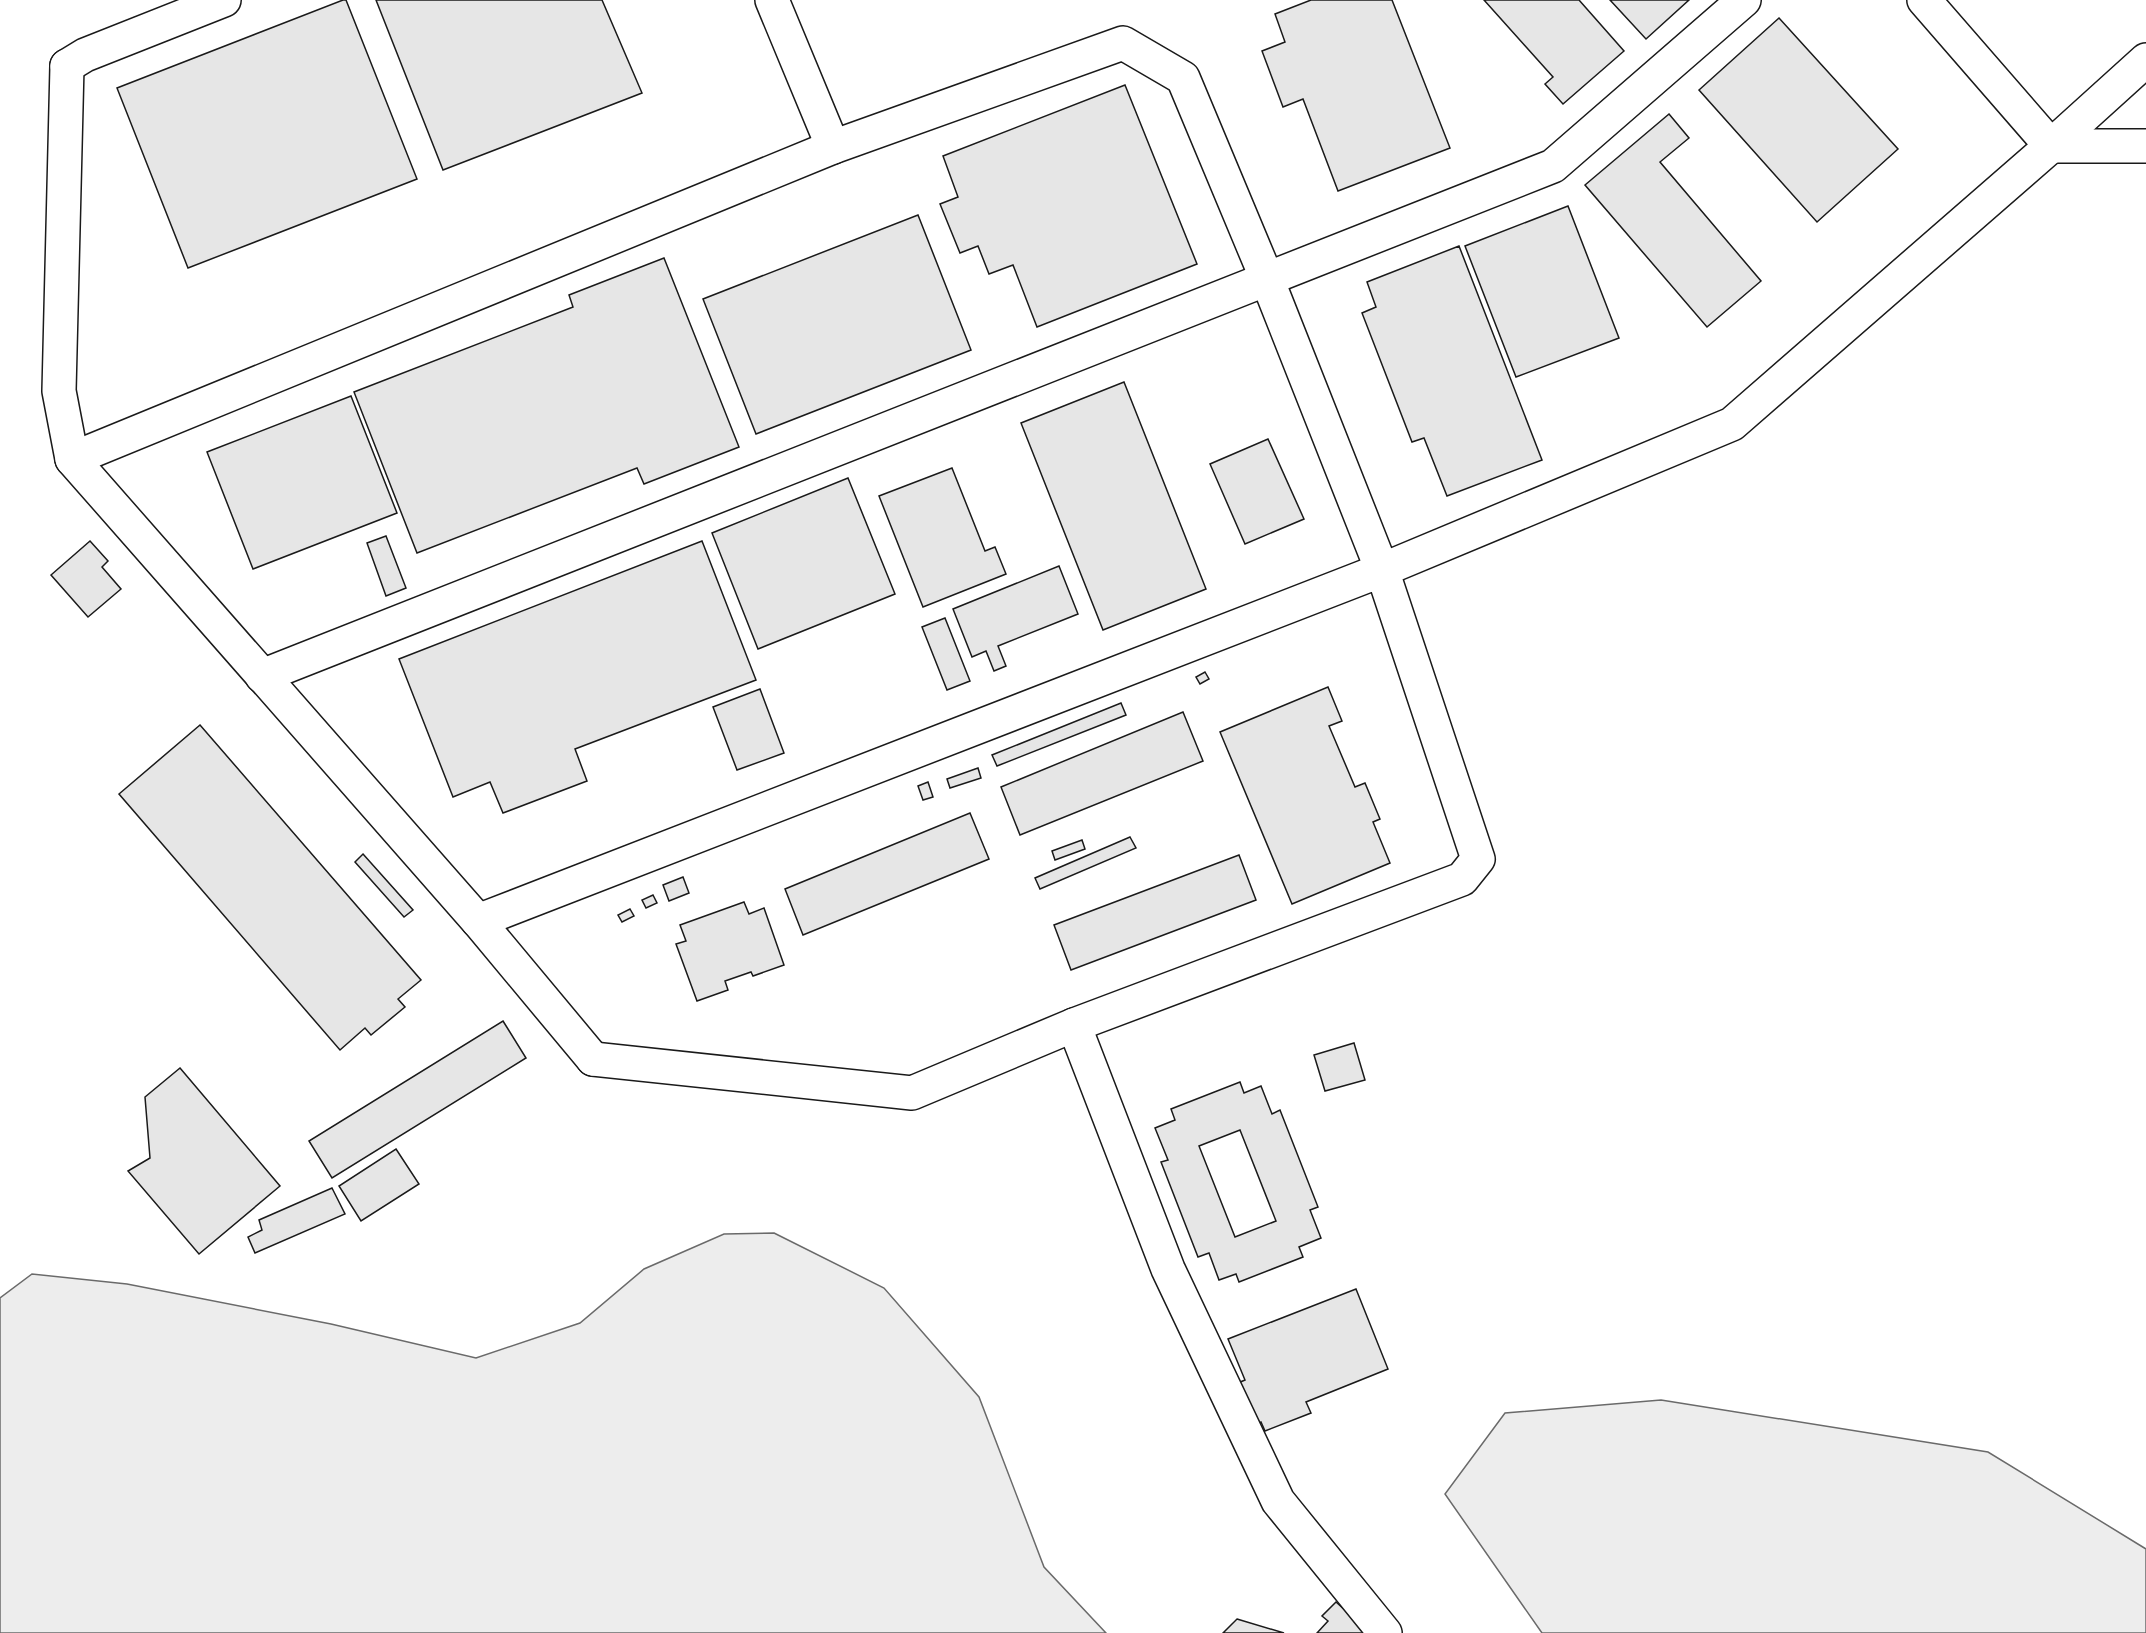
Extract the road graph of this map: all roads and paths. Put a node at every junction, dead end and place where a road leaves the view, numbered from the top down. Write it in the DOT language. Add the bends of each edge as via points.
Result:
graph roads {
  1 [pos="224,0"];
  2 [pos="772,0"];
  3 [pos="1744,0"];
  4 [pos="1924,0"];
  5 [pos="2146,60"];
  6 [pos="2051,146"];
  7 [pos="2146,146"];
  8 [pos="833,147"];
  9 [pos="1267,279"];
  10 [pos="72,459"];
  11 [pos="1382,570"];
  12 [pos="262,676"];
  13 [pos="478,921"];
  14 [pos="1074,1025"];
  15 [pos="1385,1633"];
  1 -- 10 [label="street" via="85,55 67,66 59,391"];
  2 -- 8 [label="street"];
  3 -- 9 [label="street" via="1553,166"];
  4 -- 6 [label="street"];
  5 -- 6 [label="street"];
  6 -- 7 [label="street"];
  6 -- 11 [label="street" via="1732,424"];
  8 -- 9 [label="street" via="1123,43 1183,78"];
  8 -- 10 [label="street"];
  9 -- 11 [label="street"];
  9 -- 12 [label="street"];
  10 -- 12 [label="street"];
  11 -- 13 [label="street"];
  11 -- 14 [label="street" via="1478,858 1462,879"];
  12 -- 13 [label="street"];
  13 -- 14 [label="street" via="593,1059 912,1093"];
  14 -- 15 [label="street" via="1168,1269 1278,1501"];
}
